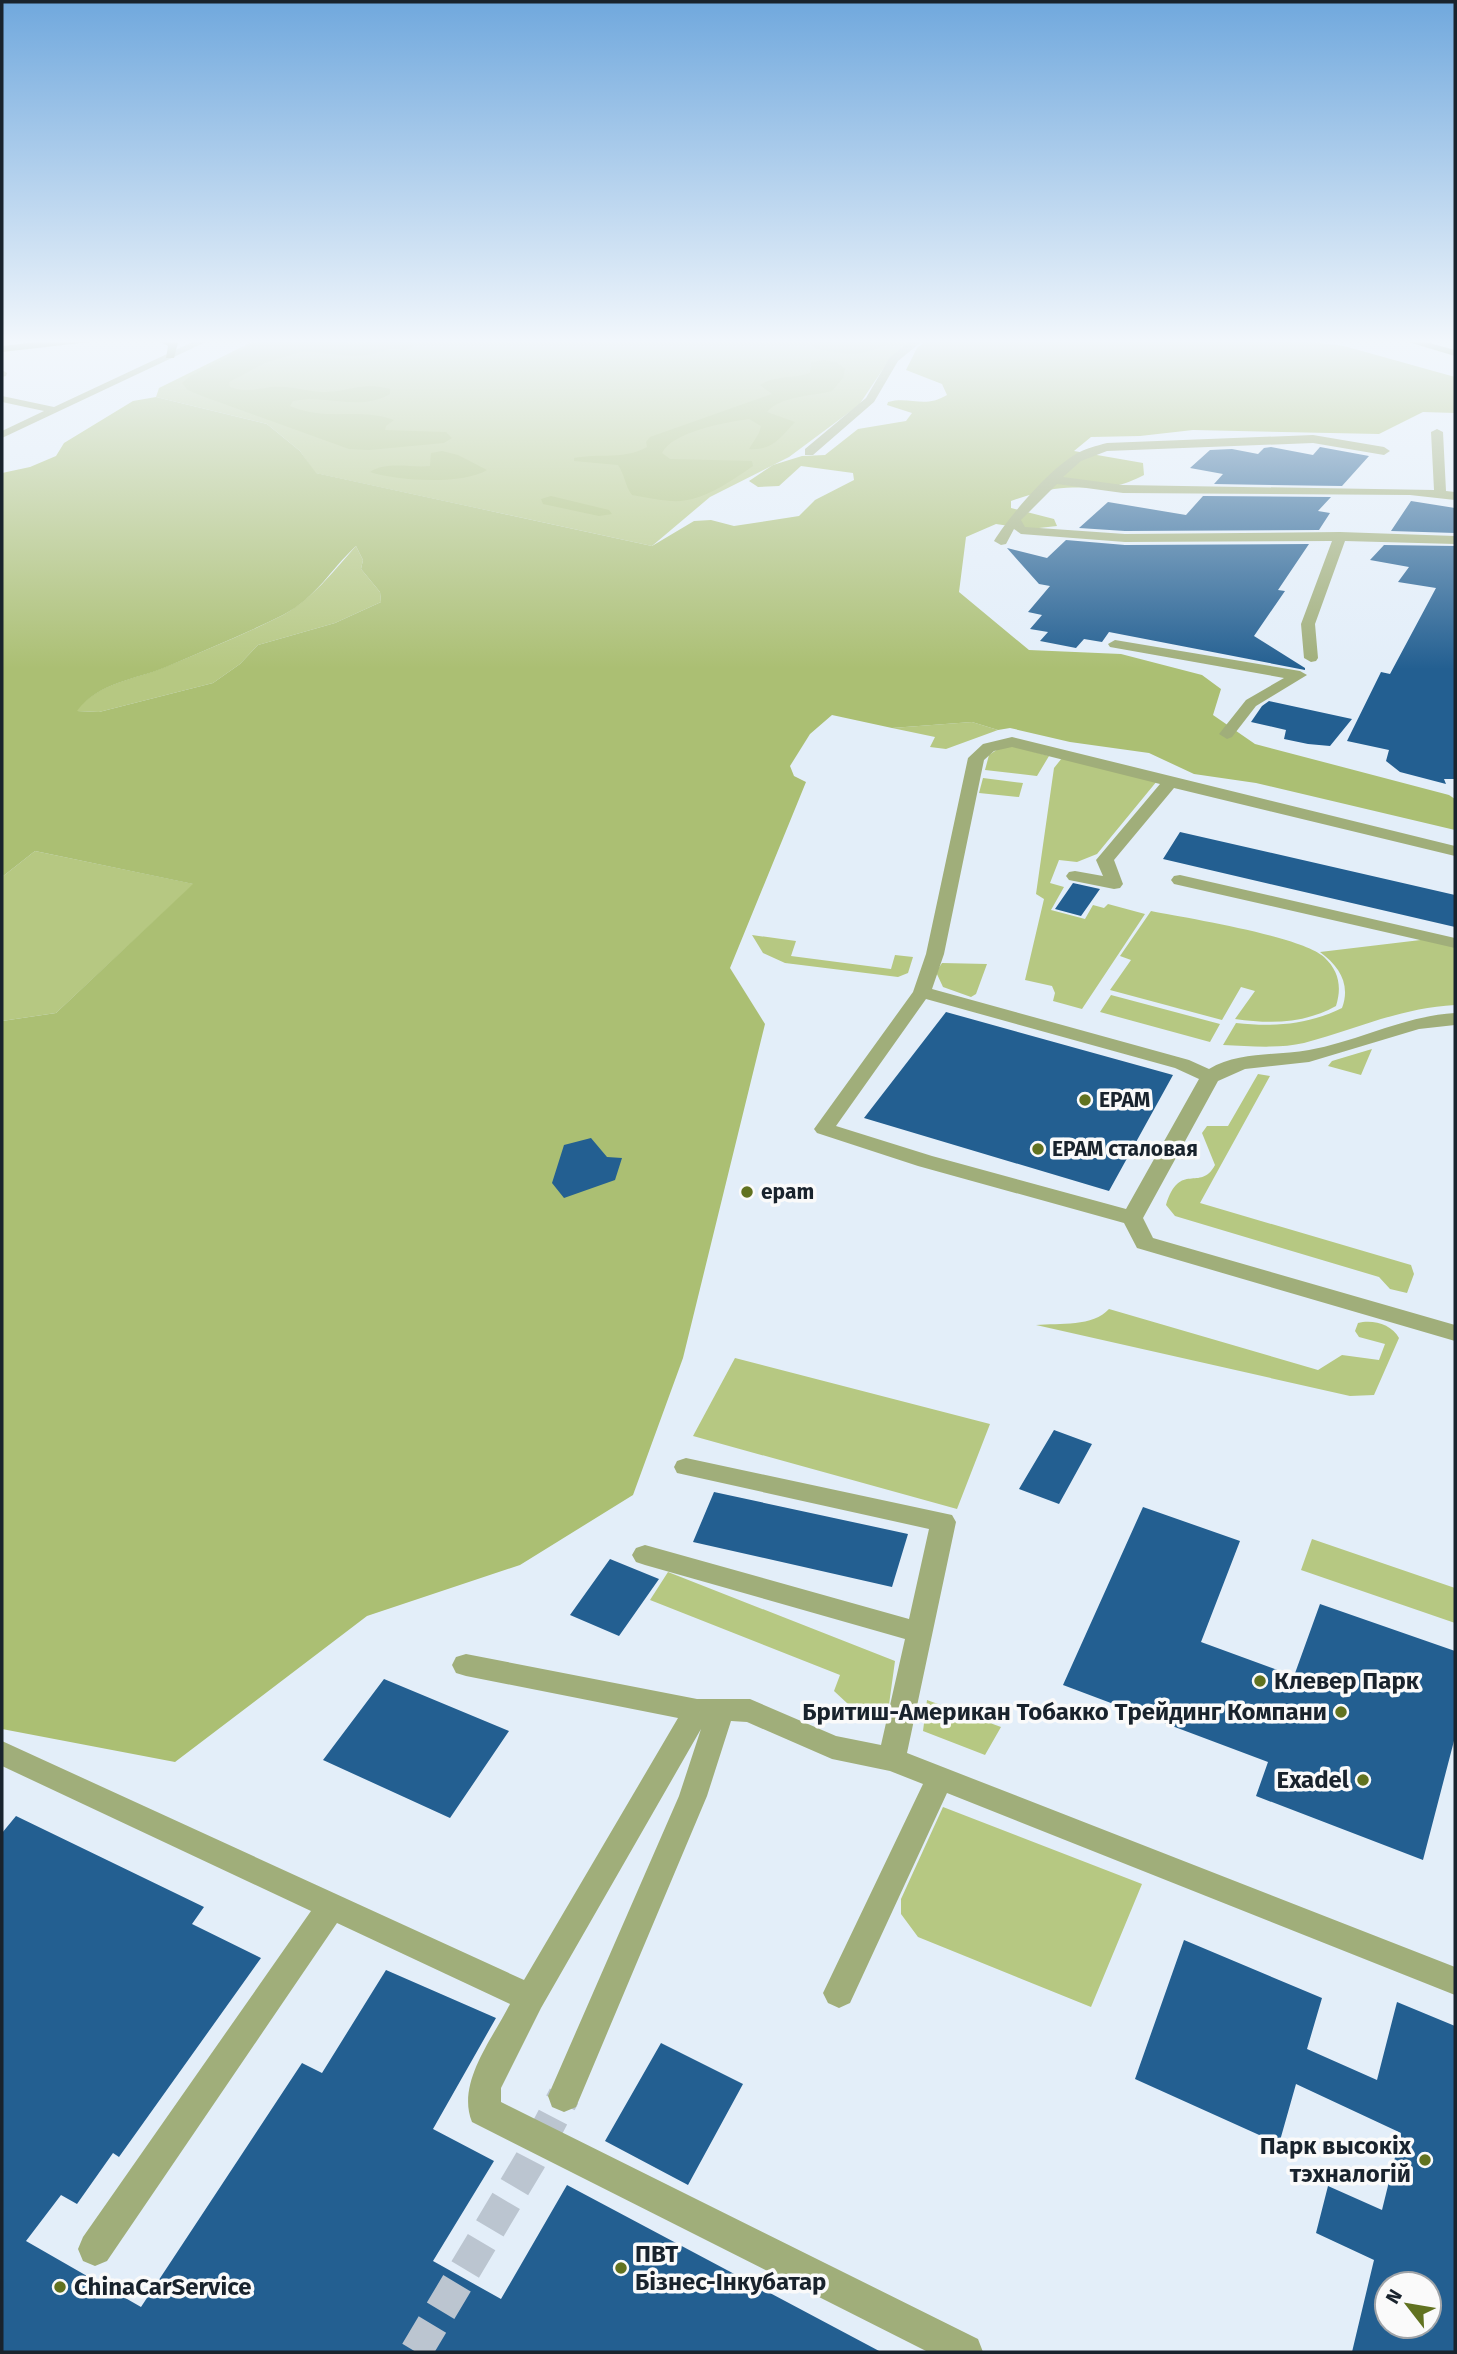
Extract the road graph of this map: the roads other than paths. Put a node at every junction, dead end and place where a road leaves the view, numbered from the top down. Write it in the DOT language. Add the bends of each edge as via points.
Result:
graph roads {
  1 [pos="813,449"];
  2 [pos="1097,449"];
  3 [pos="1371,449"];
  4 [pos="1438,449"];
  5 [pos="1384,451"];
  6 [pos="809,452"];
  7 [pos="1054,480"];
  8 [pos="1440,494"];
  9 [pos="1455,496"];
  10 [pos="1014,519"];
  11 [pos="1340,536"];
  12 [pos="1455,540"];
  13 [pos="1001,541"];
  14 [pos="1115,644"];
  15 [pos="1299,676"];
  16 [pos="1227,734"];
  17 [pos="1170,782"];
  18 [pos="1455,851"];
  19 [pos="1075,876"];
  20 [pos="1180,880"];
  21 [pos="1455,943"];
  22 [pos="922,992"];
  23 [pos="1455,1018"];
  24 [pos="1210,1077"];
  25 [pos="1132,1218"];
  26 [pos="1455,1333"];
  27 [pos="686,1466"];
  28 [pos="645,1555"];
  29 [pos="919,1632"];
  30 [pos="466,1665"];
  31 [pos="709,1709"];
  32 [pos="2,1753"];
  33 [pos="892,1759"];
  34 [pos="940,1778"];
  35 [pos="332,1906"];
  36 [pos="1455,1981"];
  37 [pos="839,1993"];
  38 [pos="530,1998"];
  39 [pos="564,2096"];
  40 [pos="95,2249"];
  41 [pos="965,2352"];
  1 -- 6 [label="street"];
  2 -- 7 [label="street" via="1068,462"];
  3 -- 5 [label="street"];
  4 -- 8 [label="street"];
  7 -- 8 [label="street" via="1123,489"];
  7 -- 10 [label="street"];
  8 -- 9 [label="street"];
  10 -- 11 [label="street" via="1021,530 1071,535"];
  10 -- 13 [label="street"];
  11 -- 12 [label="street"];
  11 -- 15 [label="street" via="1308,624 1310,660"];
  14 -- 15 [label="street"];
  15 -- 16 [label="street" via="1251,703"];
  17 -- 18 [label="street"];
  17 -- 19 [label="street" via="1105,860 1114,884"];
  17 -- 22 [label="street" via="1012,742 989,747 976,758 935,954"];
  20 -- 21 [label="street"];
  22 -- 24 [label="street" via="1182,1064"];
  22 -- 25 [label="street" via="824,1129"];
  23 -- 24 [label="street" via="1430,1019 1310,1056 1225,1065"];
  24 -- 25 [label="street"];
  25 -- 26 [label="street" via="1145,1243"];
  27 -- 29 [label="street" via="943,1522"];
  28 -- 29 [label="street"];
  29 -- 33 [label="street"];
  30 -- 31 [label="street"];
  31 -- 33 [label="street" via="750,1711 832,1747"];
  31 -- 38 [label="street"];
  31 -- 39 [label="street" via="693,1796"];
  32 -- 35 [label="street"];
  33 -- 34 [label="street"];
  34 -- 36 [label="street"];
  34 -- 37 [label="street"];
  35 -- 38 [label="street"];
  35 -- 40 [label="street"];
  38 -- 41 [label="street" via="485,2086 484,2111"];
}
